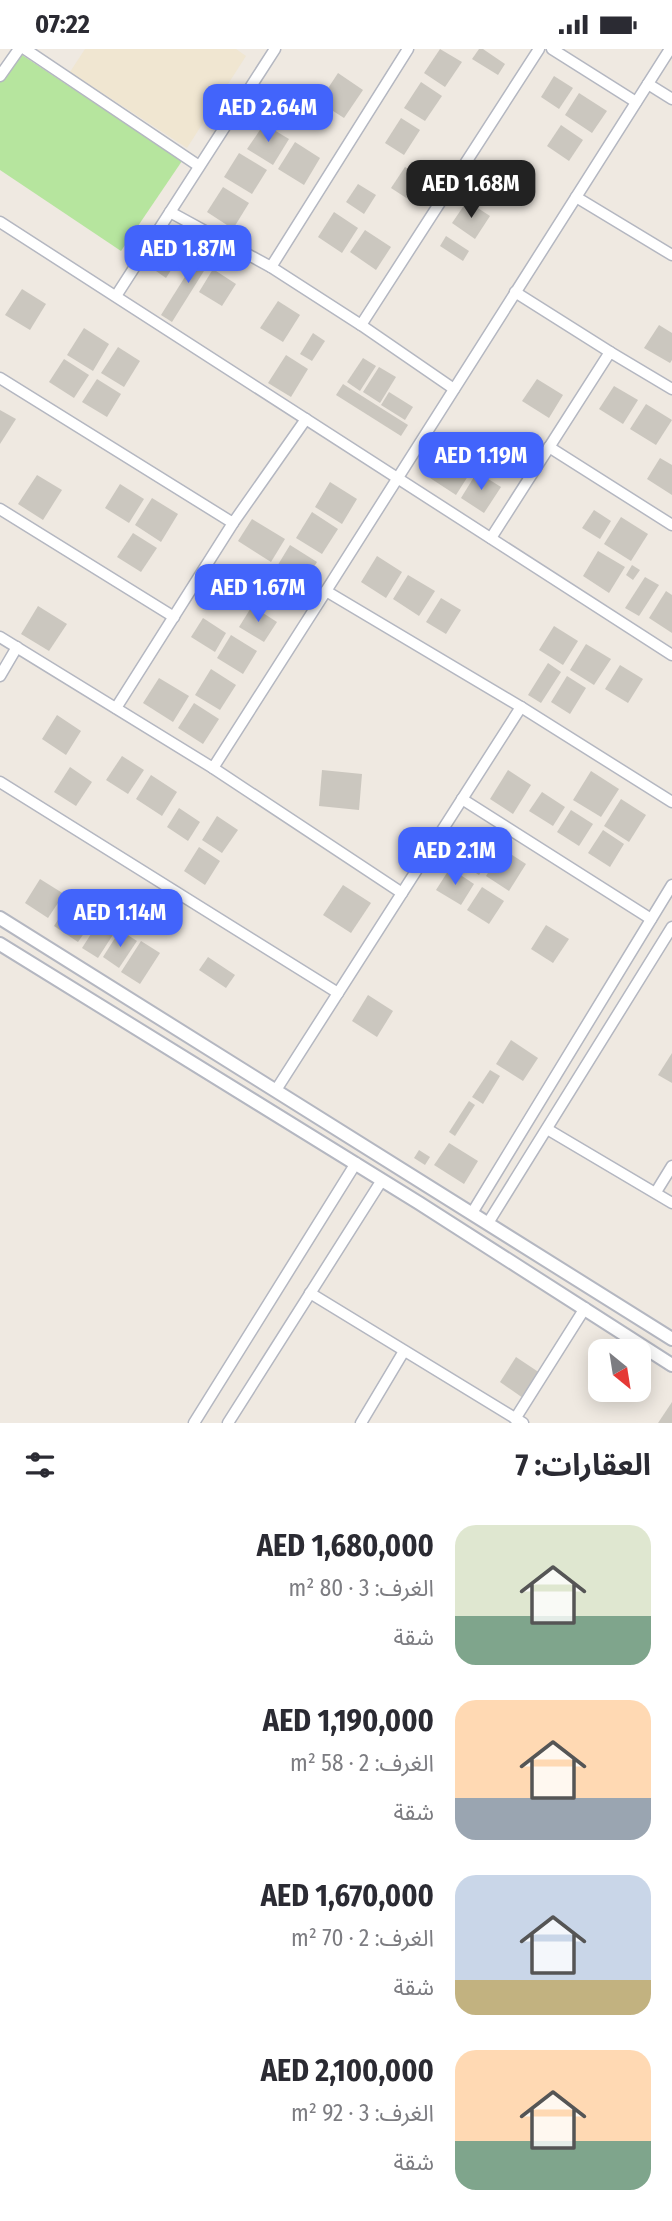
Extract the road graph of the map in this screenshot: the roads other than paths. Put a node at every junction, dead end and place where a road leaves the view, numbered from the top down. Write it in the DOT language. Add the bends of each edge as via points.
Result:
graph roads {
  1 [pos="19,49"];
  2 [pos="25,49"];
  3 [pos="275,49"];
  4 [pos="408,49"];
  5 [pos="538,49"];
  6 [pos="552,49"];
  7 [pos="670,49"];
  8 [pos="0,76"];
  9 [pos="648,83"];
  10 [pos="672,99"];
  11 [pos="636,102"];
  12 [pos="199,166"];
  13 [pos="576,197"];
  14 [pos="170,212"];
  15 [pos="0,222"];
  16 [pos="672,255"];
  17 [pos="271,267"];
  18 [pos="515,292"];
  19 [pos="116,296"];
  20 [pos="361,325"];
  21 [pos="610,352"];
  22 [pos="0,378"];
  23 [pos="454,389"];
  24 [pos="672,389"];
  25 [pos="306,419"];
  26 [pos="549,447"];
  27 [pos="397,478"];
  28 [pos="0,509"];
  29 [pos="233,523"];
  30 [pos="672,525"];
  31 [pos="491,538"];
  32 [pos="326,591"];
  33 [pos="174,617"];
  34 [pos="0,637"];
  35 [pos="17,647"];
  36 [pos="672,656"];
  37 [pos="0,676"];
  38 [pos="522,707"];
  39 [pos="117,708"];
  40 [pos="213,768"];
  41 [pos="0,782"];
  42 [pos="462,799"];
  43 [pos="672,802"];
  44 [pos="672,885"];
  45 [pos="402,893"];
  46 [pos="0,918"];
  47 [pos="651,919"];
  48 [pos="672,927"];
  49 [pos="0,944"];
  50 [pos="338,993"];
  51 [pos="276,1090"];
  52 [pos="547,1129"];
  53 [pos="355,1163"];
  54 [pos="672,1166"];
  55 [pos="382,1180"];
  56 [pos="656,1192"];
  57 [pos="672,1203"];
  58 [pos="472,1213"];
  59 [pos="488,1223"];
  60 [pos="310,1293"];
  61 [pos="585,1308"];
  62 [pos="672,1339"];
  63 [pos="404,1351"];
  64 [pos="672,1365"];
  65 [pos="519,1421"];
  66 [pos="194,1423"];
  67 [pos="228,1423"];
  68 [pos="361,1423"];
  1 -- 8 [label="street"];
  2 -- 12 [label="street"];
  3 -- 12 [label="street"];
  4 -- 17 [label="street"];
  5 -- 20 [label="street"];
  6 -- 11 [label="street"];
  7 -- 9 [label="street"];
  9 -- 10 [label="street"];
  9 -- 11 [label="street"];
  11 -- 13 [label="street"];
  12 -- 14 [label="street"];
  13 -- 16 [label="street"];
  13 -- 18 [label="street"];
  14 -- 17 [label="street"];
  14 -- 19 [label="street"];
  15 -- 19 [label="street"];
  17 -- 20 [label="street"];
  18 -- 21 [label="street"];
  18 -- 23 [label="street"];
  19 -- 25 [label="street"];
  20 -- 23 [label="street"];
  21 -- 24 [label="street"];
  21 -- 26 [label="street"];
  22 -- 29 [label="street"];
  23 -- 27 [label="street"];
  25 -- 27 [label="street"];
  25 -- 29 [label="street"];
  26 -- 30 [label="street"];
  26 -- 31 [label="street"];
  27 -- 31 [label="street"];
  27 -- 32 [label="street"];
  28 -- 33 [label="street"];
  29 -- 33 [label="street"];
  31 -- 36 [label="street"];
  32 -- 38 [label="street"];
  32 -- 40 [label="street"];
  33 -- 39 [label="street"];
  34 -- 35 [label="street"];
  35 -- 37 [label="street"];
  35 -- 39 [label="street"];
  38 -- 42 [label="street"];
  38 -- 43 [label="street"];
  39 -- 40 [label="street"];
  40 -- 45 [label="street"];
  41 -- 50 [label="street"];
  42 -- 45 [label="street"];
  42 -- 47 [label="street"];
  44 -- 47 [label="street"];
  45 -- 50 [label="street"];
  46 -- 51 [label="street"];
  47 -- 58 [label="street"];
  48 -- 52 [label="street"];
  49 -- 53 [label="street"];
  50 -- 51 [label="street"];
  51 -- 58 [label="street"];
  52 -- 56 [label="street"];
  52 -- 59 [label="street"];
  53 -- 55 [label="street"];
  53 -- 66 [label="street"];
  54 -- 56 [label="street"];
  55 -- 60 [label="street"];
  55 -- 61 [label="street"];
  56 -- 57 [label="street"];
  58 -- 59 [label="street"];
  59 -- 62 [label="street"];
  60 -- 63 [label="street"];
  60 -- 67 [label="street"];
  61 -- 64 [label="street"];
  61 -- 65 [label="street"];
  63 -- 65 [label="street"];
  63 -- 68 [label="street"];
}
